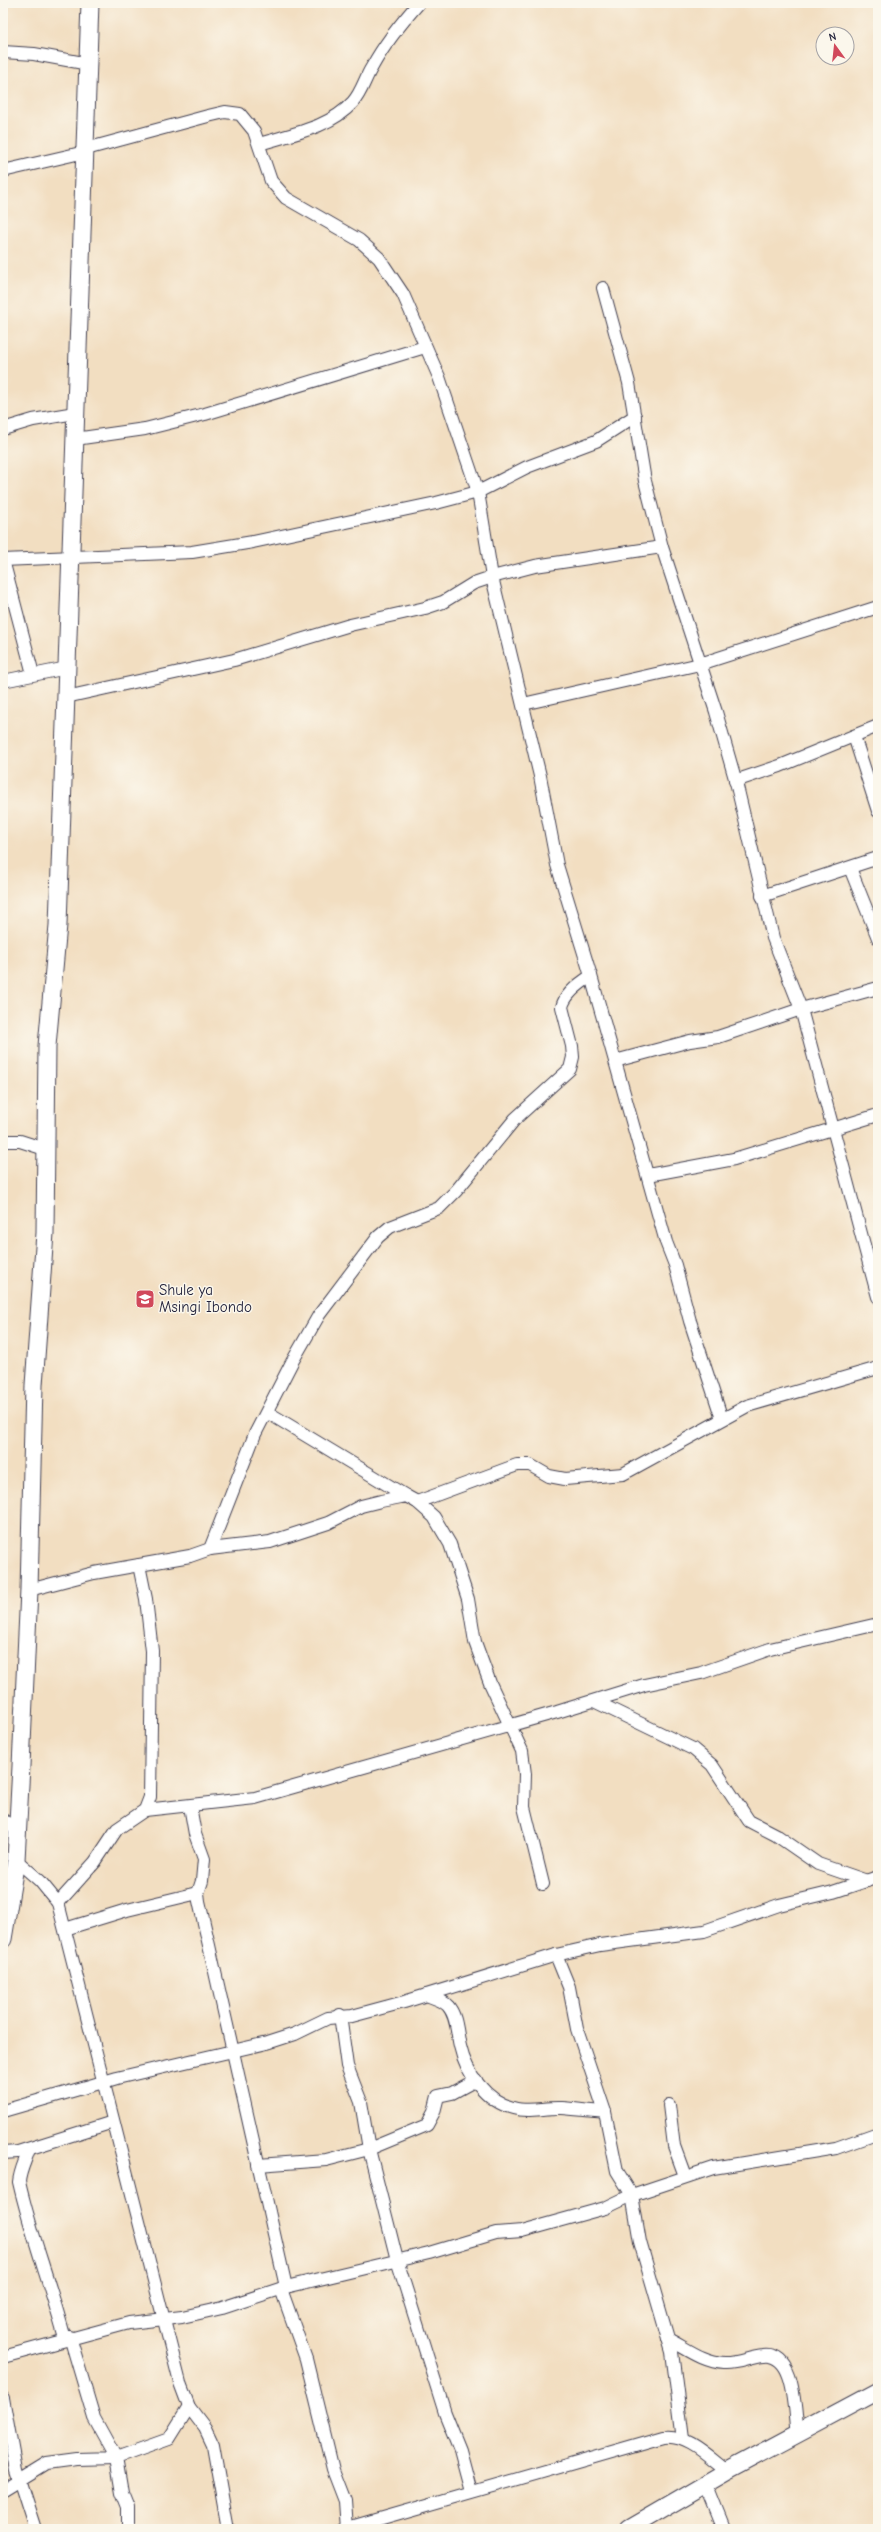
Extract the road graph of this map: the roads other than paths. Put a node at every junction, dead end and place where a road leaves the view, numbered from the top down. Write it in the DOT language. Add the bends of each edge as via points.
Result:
graph roads {
  1 [pos="90,3"];
  2 [pos="419,3"];
  3 [pos="3,52"];
  4 [pos="89,64"];
  5 [pos="259,144"];
  6 [pos="86,150"];
  7 [pos="3,171"];
  8 [pos="603,288"];
  9 [pos="425,346"];
  10 [pos="75,413"];
  11 [pos="635,416"];
  12 [pos="3,429"];
  13 [pos="75,439"];
  14 [pos="478,492"];
  15 [pos="662,547"];
  16 [pos="71,556"];
  17 [pos="3,560"];
  18 [pos="492,577"];
  19 [pos="878,607"];
  20 [pos="700,664"];
  21 [pos="67,668"];
  22 [pos="33,674"];
  23 [pos="3,681"];
  24 [pos="66,697"];
  25 [pos="523,704"];
  26 [pos="878,726"];
  27 [pos="854,736"];
  28 [pos="735,781"];
  29 [pos="878,811"];
  30 [pos="878,858"];
  31 [pos="850,868"];
  32 [pos="762,896"];
  33 [pos="878,938"];
  34 [pos="591,976"];
  35 [pos="878,988"];
  36 [pos="801,1009"];
  37 [pos="615,1061"];
  38 [pos="878,1115"];
  39 [pos="833,1128"];
  40 [pos="3,1141"];
  41 [pos="44,1149"];
  42 [pos="648,1175"];
  43 [pos="878,1297"];
  44 [pos="878,1368"];
  45 [pos="267,1412"];
  46 [pos="722,1419"];
  47 [pos="406,1496"];
  48 [pos="418,1502"];
  49 [pos="210,1549"];
  50 [pos="139,1565"];
  51 [pos="29,1590"];
  52 [pos="878,1624"];
  53 [pos="594,1701"];
  54 [pos="508,1725"];
  55 [pos="190,1806"];
  56 [pos="145,1810"];
  57 [pos="9,1825"];
  58 [pos="16,1860"];
  59 [pos="873,1879"];
  60 [pos="543,1884"];
  61 [pos="198,1893"];
  62 [pos="58,1903"];
  63 [pos="65,1929"];
  64 [pos="3,1934"];
  65 [pos="556,1955"];
  66 [pos="426,1995"];
  67 [pos="340,2015"];
  68 [pos="232,2051"];
  69 [pos="476,2080"];
  70 [pos="103,2082"];
  71 [pos="670,2105"];
  72 [pos="3,2111"];
  73 [pos="605,2112"];
  74 [pos="113,2122"];
  75 [pos="878,2133"];
  76 [pos="29,2149"];
  77 [pos="369,2149"];
  78 [pos="3,2153"];
  79 [pos="258,2165"];
  80 [pos="685,2176"];
  81 [pos="632,2196"];
  82 [pos="397,2260"];
  83 [pos="284,2288"];
  84 [pos="165,2318"];
  85 [pos="67,2338"];
  86 [pos="668,2339"];
  87 [pos="3,2357"];
  88 [pos="878,2391"];
  89 [pos="3,2398"];
  90 [pos="189,2407"];
  91 [pos="798,2434"];
  92 [pos="683,2439"];
  93 [pos="116,2458"];
  94 [pos="728,2471"];
  95 [pos="19,2482"];
  96 [pos="702,2486"];
  97 [pos="3,2490"];
  98 [pos="471,2491"];
  99 [pos="35,2529"];
  100 [pos="128,2529"];
  101 [pos="228,2529"];
  102 [pos="346,2529"];
  103 [pos="628,2529"];
  104 [pos="724,2529"];
  1 -- 4 [label="main road"];
  2 -- 5 [label="street" via="386,42 360,92 344,110 330,120 309,129"];
  3 -- 4 [label="street" via="34,54"];
  4 -- 6 [label="main road"];
  5 -- 6 [label="street" via="249,123 240,114 225,112"];
  5 -- 9 [label="street" via="271,180 286,198 359,240 379,258 403,294"];
  6 -- 7 [label="street"];
  6 -- 10 [label="main road"];
  8 -- 11 [label="street" via="629,383"];
  9 -- 13 [label="street" via="205,414 145,429"];
  9 -- 14 [label="street" via="449,403"];
  10 -- 12 [label="street" via="33,420"];
  10 -- 13 [label="main road"];
  11 -- 14 [label="street" via="596,440 527,467"];
  11 -- 15 [label="street" via="645,481"];
  13 -- 16 [label="main road"];
  14 -- 16 [label="street" via="253,542 200,550"];
  14 -- 18 [label="street"];
  15 -- 18 [label="street" via="536,566"];
  15 -- 20 [label="street"];
  16 -- 17 [label="street"];
  16 -- 21 [label="main road"];
  17 -- 22 [label="street"];
  18 -- 24 [label="street" via="474,582 443,602 425,608 350,625 234,660"];
  18 -- 25 [label="street"];
  19 -- 20 [label="street"];
  20 -- 25 [label="street"];
  20 -- 28 [label="street"];
  21 -- 22 [label="street"];
  21 -- 24 [label="main road"];
  22 -- 23 [label="street"];
  24 -- 41 [label="main road" via="58,925 47,1046"];
  25 -- 34 [label="street" via="557,865"];
  26 -- 27 [label="street"];
  27 -- 28 [label="street"];
  27 -- 29 [label="street"];
  28 -- 32 [label="street"];
  30 -- 31 [label="street"];
  31 -- 32 [label="street"];
  31 -- 33 [label="street"];
  32 -- 36 [label="street" via="773,938"];
  34 -- 37 [label="street"];
  34 -- 45 [label="street" via="576,987 563,1002 574,1057 570,1069 515,1119 439,1208 390,1227 378,1237 319,1315"];
  35 -- 36 [label="street"];
  36 -- 37 [label="street" via="718,1037 690,1041"];
  36 -- 39 [label="street"];
  37 -- 42 [label="street"];
  38 -- 39 [label="street"];
  39 -- 42 [label="street" via="734,1159"];
  39 -- 43 [label="street"];
  40 -- 41 [label="street" via="20,1140"];
  41 -- 51 [label="main road" via="45,1233 34,1385"];
  42 -- 46 [label="street" via="666,1242"];
  44 -- 46 [label="street" via="747,1406"];
  45 -- 47 [label="street"];
  45 -- 49 [label="street" via="242,1465"];
  46 -- 48 [label="street" via="623,1474 565,1479 549,1476 530,1465 517,1465"];
  47 -- 48 [label="street"];
  47 -- 49 [label="street" via="361,1506 328,1523 270,1542"];
  48 -- 54 [label="street" via="434,1517 450,1544 468,1599 475,1642"];
  49 -- 50 [label="street" via="190,1556"];
  50 -- 51 [label="street"];
  50 -- 56 [label="street" via="152,1651 149,1764 151,1789"];
  51 -- 57 [label="main road"];
  52 -- 53 [label="street" via="770,1649 701,1673 644,1685"];
  53 -- 54 [label="street"];
  53 -- 59 [label="street" via="693,1749 712,1765 749,1821 776,1835 818,1864"];
  54 -- 55 [label="street" via="255,1798"];
  54 -- 60 [label="street" via="525,1763 524,1807"];
  55 -- 56 [label="street"];
  55 -- 61 [label="street" via="195,1834 204,1859"];
  56 -- 62 [label="street" via="117,1829 95,1862"];
  57 -- 58 [label="main road"];
  58 -- 62 [label="street" via="40,1881"];
  58 -- 64 [label="main road"];
  59 -- 65 [label="street" via="779,1905 704,1931 600,1945"];
  61 -- 63 [label="street" via="127,1910"];
  61 -- 68 [label="street"];
  62 -- 63 [label="street"];
  63 -- 70 [label="street"];
  65 -- 66 [label="street"];
  65 -- 73 [label="street" via="569,1987 576,2029"];
  66 -- 67 [label="street" via="352,2016"];
  66 -- 69 [label="street" via="442,2001 454,2015 465,2063"];
  67 -- 68 [label="street" via="295,2034"];
  67 -- 77 [label="street" via="347,2066 361,2102"];
  68 -- 70 [label="street"];
  68 -- 79 [label="street"];
  69 -- 73 [label="street" via="496,2101 512,2108 528,2111 561,2108"];
  69 -- 77 [label="street" via="452,2093 438,2096 432,2118 422,2128"];
  70 -- 72 [label="street"];
  70 -- 74 [label="street"];
  71 -- 80 [label="street" via="674,2146"];
  73 -- 81 [label="street" via="617,2171"];
  74 -- 76 [label="street"];
  74 -- 84 [label="street"];
  75 -- 80 [label="street" via="836,2148 742,2162"];
  76 -- 78 [label="street"];
  76 -- 85 [label="street" via="19,2182 38,2254 51,2284"];
  77 -- 79 [label="street" via="326,2160"];
  77 -- 82 [label="street"];
  79 -- 83 [label="street"];
  80 -- 81 [label="street"];
  81 -- 82 [label="street" via="605,2208 529,2230 496,2232 463,2244"];
  81 -- 86 [label="street" via="640,2242"];
  82 -- 83 [label="street"];
  82 -- 98 [label="street" via="443,2407 460,2450"];
  83 -- 84 [label="street" via="222,2308"];
  83 -- 102 [label="street" via="333,2470 342,2487"];
  84 -- 85 [label="street" via="129,2323"];
  84 -- 90 [label="street" via="180,2383"];
  85 -- 87 [label="street"];
  85 -- 93 [label="street" via="94,2418"];
  86 -- 91 [label="street" via="711,2361 725,2364 765,2356 772,2356 783,2363 794,2390"];
  86 -- 92 [label="street" via="676,2369"];
  88 -- 91 [label="main road"];
  89 -- 95 [label="street"];
  90 -- 93 [label="street" via="169,2439"];
  90 -- 101 [label="street" via="205,2428 212,2445"];
  91 -- 94 [label="main road"];
  92 -- 94 [label="street"];
  92 -- 98 [label="street" via="664,2437"];
  93 -- 95 [label="street" via="46,2463"];
  93 -- 100 [label="street" via="122,2493 128,2508"];
  94 -- 96 [label="main road"];
  95 -- 97 [label="street"];
  95 -- 99 [label="street"];
  96 -- 103 [label="main road"];
  96 -- 104 [label="street" via="710,2494"];
  98 -- 102 [label="street"];
}
